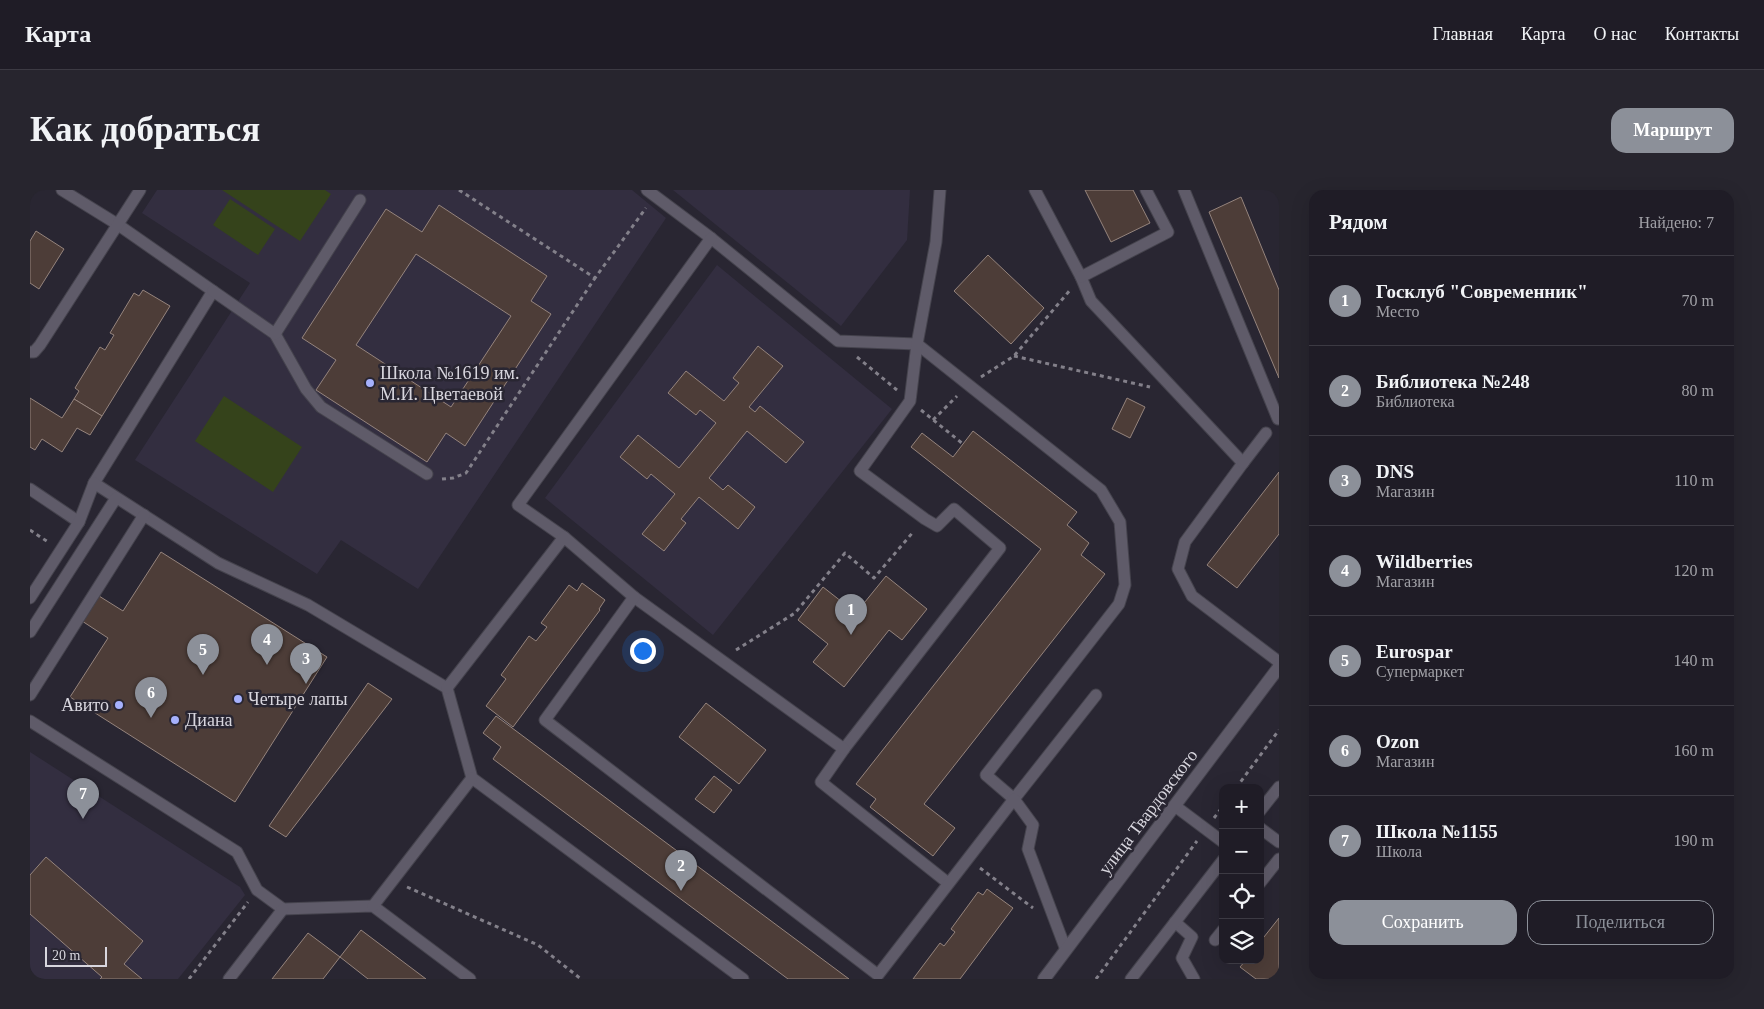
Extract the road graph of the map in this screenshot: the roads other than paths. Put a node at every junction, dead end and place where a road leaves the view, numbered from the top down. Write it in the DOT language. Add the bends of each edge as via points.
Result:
graph roads {
  1 [pos="62,190"];
  2 [pos="140,190"];
  3 [pos="940,190"];
  4 [pos="1035,190"];
  5 [pos="1146,190"];
  6 [pos="1184,190"];
  7 [pos="651,193"];
  8 [pos="360,200"];
  9 [pos="117,224"];
  10 [pos="711,238"];
  11 [pos="1081,277"];
  12 [pos="213,291"];
  13 [pos="275,334"];
  14 [pos="917,344"];
  15 [pos="30,352"];
  16 [pos="1278,419"];
  17 [pos="1266,433"];
  18 [pos="1243,463"];
  19 [pos="427,474"];
  20 [pos="94,483"];
  21 [pos="30,489"];
  22 [pos="116,498"];
  23 [pos="144,515"];
  24 [pos="80,522"];
  25 [pos="564,538"];
  26 [pos="634,597"];
  27 [pos="30,598"];
  28 [pos="30,632"];
  29 [pos="1279,662"];
  30 [pos="1279,667"];
  31 [pos="447,688"];
  32 [pos="30,694"];
  33 [pos="1096,694"];
  34 [pos="30,721"];
  35 [pos="844,748"];
  36 [pos="472,778"];
  37 [pos="1279,787"];
  38 [pos="1014,799"];
  39 [pos="1175,806"];
  40 [pos="1264,807"];
  41 [pos="1261,829"];
  42 [pos="1219,839"];
  43 [pos="1279,842"];
  44 [pos="1279,859"];
  45 [pos="1219,865"];
  46 [pos="1264,878"];
  47 [pos="948,883"];
  48 [pos="373,906"];
  49 [pos="283,909"];
  50 [pos="1175,922"];
  51 [pos="1219,935"];
  52 [pos="1215,940"];
  53 [pos="1066,950"];
  54 [pos="229,979"];
  55 [pos="470,979"];
  56 [pos="743,979"];
  57 [pos="1044,979"];
  58 [pos="1131,979"];
  59 [pos="1194,979"];
  1 -- 9 [label="lane"];
  2 -- 9 [label="lane"];
  3 -- 14 [label="lane" via="936,242"];
  4 -- 11 [label="lane"];
  5 -- 11 [label="lane" via="1168,232"];
  6 -- 16 [label="lane"];
  7 -- 10 [label="lane"];
  8 -- 13 [label="lane"];
  9 -- 12 [label="lane"];
  9 -- 15 [label="lane" via="40,345"];
  10 -- 14 [label="lane" via="838,341"];
  10 -- 25 [label="lane" via="518,505"];
  11 -- 18 [label="lane" via="1091,301"];
  12 -- 13 [label="lane"];
  12 -- 20 [label="lane"];
  13 -- 19 [label="lane" via="306,389 321,408"];
  14 -- 35 [label="lane" via="910,402 860,472 937,526 954,509 1000,548"];
  14 -- 38 [label="lane" via="1101,490 1120,522 1124,585 1119,604 986,776"];
  17 -- 18 [label="lane"];
  18 -- 29 [label="lane" via="1185,542 1178,569 1192,596"];
  20 -- 22 [label="lane"];
  20 -- 24 [label="lane"];
  21 -- 24 [label="lane"];
  22 -- 23 [label="lane"];
  22 -- 28 [label="lane"];
  23 -- 31 [label="lane" via="218,563 308,605"];
  23 -- 32 [label="lane"];
  24 -- 27 [label="lane"];
  25 -- 26 [label="lane"];
  25 -- 31 [label="lane"];
  26 -- 35 [label="lane"];
  26 -- 47 [label="lane" via="545,720 878,975"];
  30 -- 39 [label="main road, улица Твардовского"];
  31 -- 36 [label="lane"];
  33 -- 38 [label="lane"];
  34 -- 49 [label="lane" via="237,852 257,890"];
  35 -- 47 [label="lane" via="821,782"];
  36 -- 48 [label="lane"];
  36 -- 56 [label="lane"];
  37 -- 40 [label="lane"];
  38 -- 47 [label="lane"];
  38 -- 53 [label="lane" via="1033,825 1028,848"];
  39 -- 42 [label="lane"];
  39 -- 53 [label="main road, улица Твардовского"];
  41 -- 43 [label="lane"];
  44 -- 46 [label="lane"];
  45 -- 50 [label="lane"];
  48 -- 49 [label="lane"];
  48 -- 55 [label="lane"];
  49 -- 54 [label="lane"];
  50 -- 58 [label="lane"];
  50 -- 59 [label="lane" via="1192,937 1182,958"];
  51 -- 52 [label="lane"];
  53 -- 57 [label="main road, улица Твардовского"];
}
